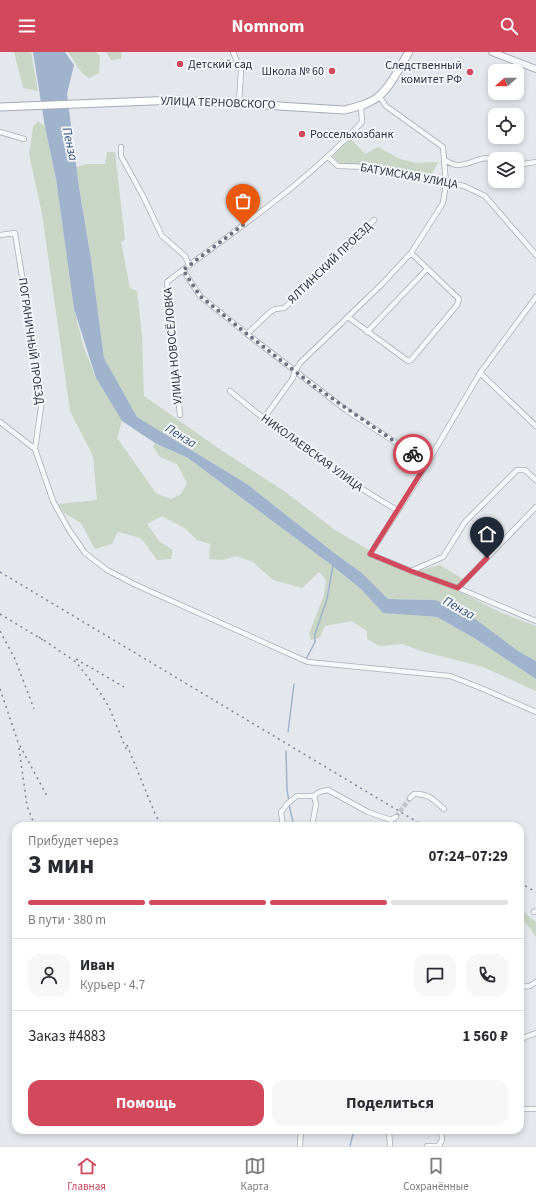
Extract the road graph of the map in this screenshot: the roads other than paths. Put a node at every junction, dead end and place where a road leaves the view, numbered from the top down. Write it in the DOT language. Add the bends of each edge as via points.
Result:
graph roads {
  1 [pos="233,52"];
  2 [pos="409,52"];
  3 [pos="492,52"];
  4 [pos="536,69"];
  5 [pos="379,96"];
  6 [pos="239,103"];
  7 [pos="0,106"];
  8 [pos="361,106"];
  9 [pos="0,132"];
  10 [pos="24,139"];
  11 [pos="122,147"];
  12 [pos="328,157"];
  13 [pos="488,157"];
  14 [pos="444,160"];
  15 [pos="536,162"];
  16 [pos="524,164"];
  17 [pos="446,183"];
  18 [pos="374,220"];
  19 [pos="0,235"];
  20 [pos="411,253"];
  21 [pos="536,255"];
  22 [pos="190,265"];
  23 [pos="427,269"];
  24 [pos="183,270"];
  25 [pos="536,296"];
  26 [pos="348,317"];
  27 [pos="367,332"];
  28 [pos="247,334"];
  29 [pos="295,371"];
  30 [pos="480,373"];
  31 [pos="230,391"];
  32 [pos="180,415"];
  33 [pos="264,418"];
  34 [pos="0,422"];
  35 [pos="536,426"];
  36 [pos="36,449"];
  37 [pos="427,463"];
  38 [pos="536,480"];
  39 [pos="536,507"];
  40 [pos="397,510"];
  41 [pos="411,571"];
  42 [pos="458,588"];
  43 [pos="536,621"];
  44 [pos="536,712"];
  45 [pos="314,796"];
  46 [pos="410,798"];
  47 [pos="444,809"];
  48 [pos="396,817"];
  49 [pos="282,822"];
  50 [pos="313,822"];
  51 [pos="536,982"];
  52 [pos="524,987"];
  53 [pos="536,1033"];
  54 [pos="524,1038"];
  55 [pos="536,1108"];
  56 [pos="524,1109"];
  57 [pos="301,1134"];
  58 [pos="389,1134"];
  59 [pos="441,1134"];
  60 [pos="300,1146"];
  61 [pos="390,1146"];
  62 [pos="427,1146"];
  63 [pos="439,1146"];
  1 -- 6 [label="street" via="241,71"];
  2 -- 5 [label="main road, УЛИЦА ТЕРНОВСКОГО"];
  3 -- 4 [label="street"];
  5 -- 8 [label="main road, УЛИЦА ТЕРНОВСКОГО"];
  5 -- 14 [label="street" via="386,106 443,147"];
  6 -- 7 [label="main road, УЛИЦА ТЕРНОВСКОГО" via="177,100"];
  6 -- 8 [label="main road, УЛИЦА ТЕРНОВСКОГО" via="344,110"];
  8 -- 12 [label="street, УЛИЦА НОВОСЁЛОВКА" via="362,122"];
  9 -- 10 [label="street"];
  11 -- 22 [label="street" via="121,156 162,236 185,256"];
  12 -- 17 [label="street, БАТУМСКАЯ УЛИЦА" via="338,166 370,167"];
  12 -- 22 [label="street, УЛИЦА НОВОСЁЛОВКА" via="264,210"];
  13 -- 14 [label="street" via="459,165"];
  14 -- 17 [label="street"];
  15 -- 16 [label="street"];
  17 -- 20 [label="street" via="443,203"];
  17 -- 21 [label="street, БАТУМСКАЯ УЛИЦА" via="464,186 485,196"];
  18 -- 28 [label="street, ЯЛТИНСКИЙ ПРОЕЗД" via="291,302 284,308 270,312"];
  19 -- 36 [label="street, ПОГРАНИЧНЫЙ ПРОЕЗД" via="15,233 42,400"];
  20 -- 23 [label="street"];
  20 -- 26 [label="street"];
  22 -- 24 [label="street, УЛИЦА НОВОСЁЛОВКА"];
  23 -- 27 [label="street"];
  23 -- 27 [label="street" via="459,300 411,360 408,361"];
  24 -- 28 [label="street" via="200,296"];
  24 -- 32 [label="street, УЛИЦА НОВОСЁЛОВКА" via="167,282"];
  25 -- 30 [label="street"];
  26 -- 27 [label="street"];
  26 -- 29 [label="street" via="300,363"];
  28 -- 29 [label="street"];
  29 -- 33 [label="street" via="293,378"];
  29 -- 37 [label="street" via="346,410"];
  30 -- 35 [label="street"];
  30 -- 37 [label="street"];
  31 -- 33 [label="street, НИКОЛАЕВСКАЯ УЛИЦА"];
  33 -- 40 [label="street, НИКОЛАЕВСКАЯ УЛИЦА" via="363,490"];
  34 -- 36 [label="street"];
  36 -- 44 [label="street" via="53,501 69,530 85,553 107,570 308,662 450,676"];
  37 -- 40 [label="street"];
  38 -- 41 [label="street" via="525,470 516,470 465,522 444,557"];
  39 -- 42 [label="street"];
  40 -- 41 [label="street" via="370,554"];
  41 -- 42 [label="street"];
  42 -- 43 [label="street"];
  45 -- 48 [label="street" via="328,790 368,812 391,820"];
  45 -- 49 [label="street" via="297,796 288,803 280,812"];
  45 -- 50 [label="street" via="316,804"];
  46 -- 47 [label="street" via="414,794 422,793 430,796"];
  51 -- 52 [label="street"];
  53 -- 54 [label="street"];
  55 -- 56 [label="street"];
  57 -- 60 [label="street"];
  58 -- 61 [label="street"];
  59 -- 63 [label="street" via="442,1140"];
  62 -- 63 [label="street"];
}
